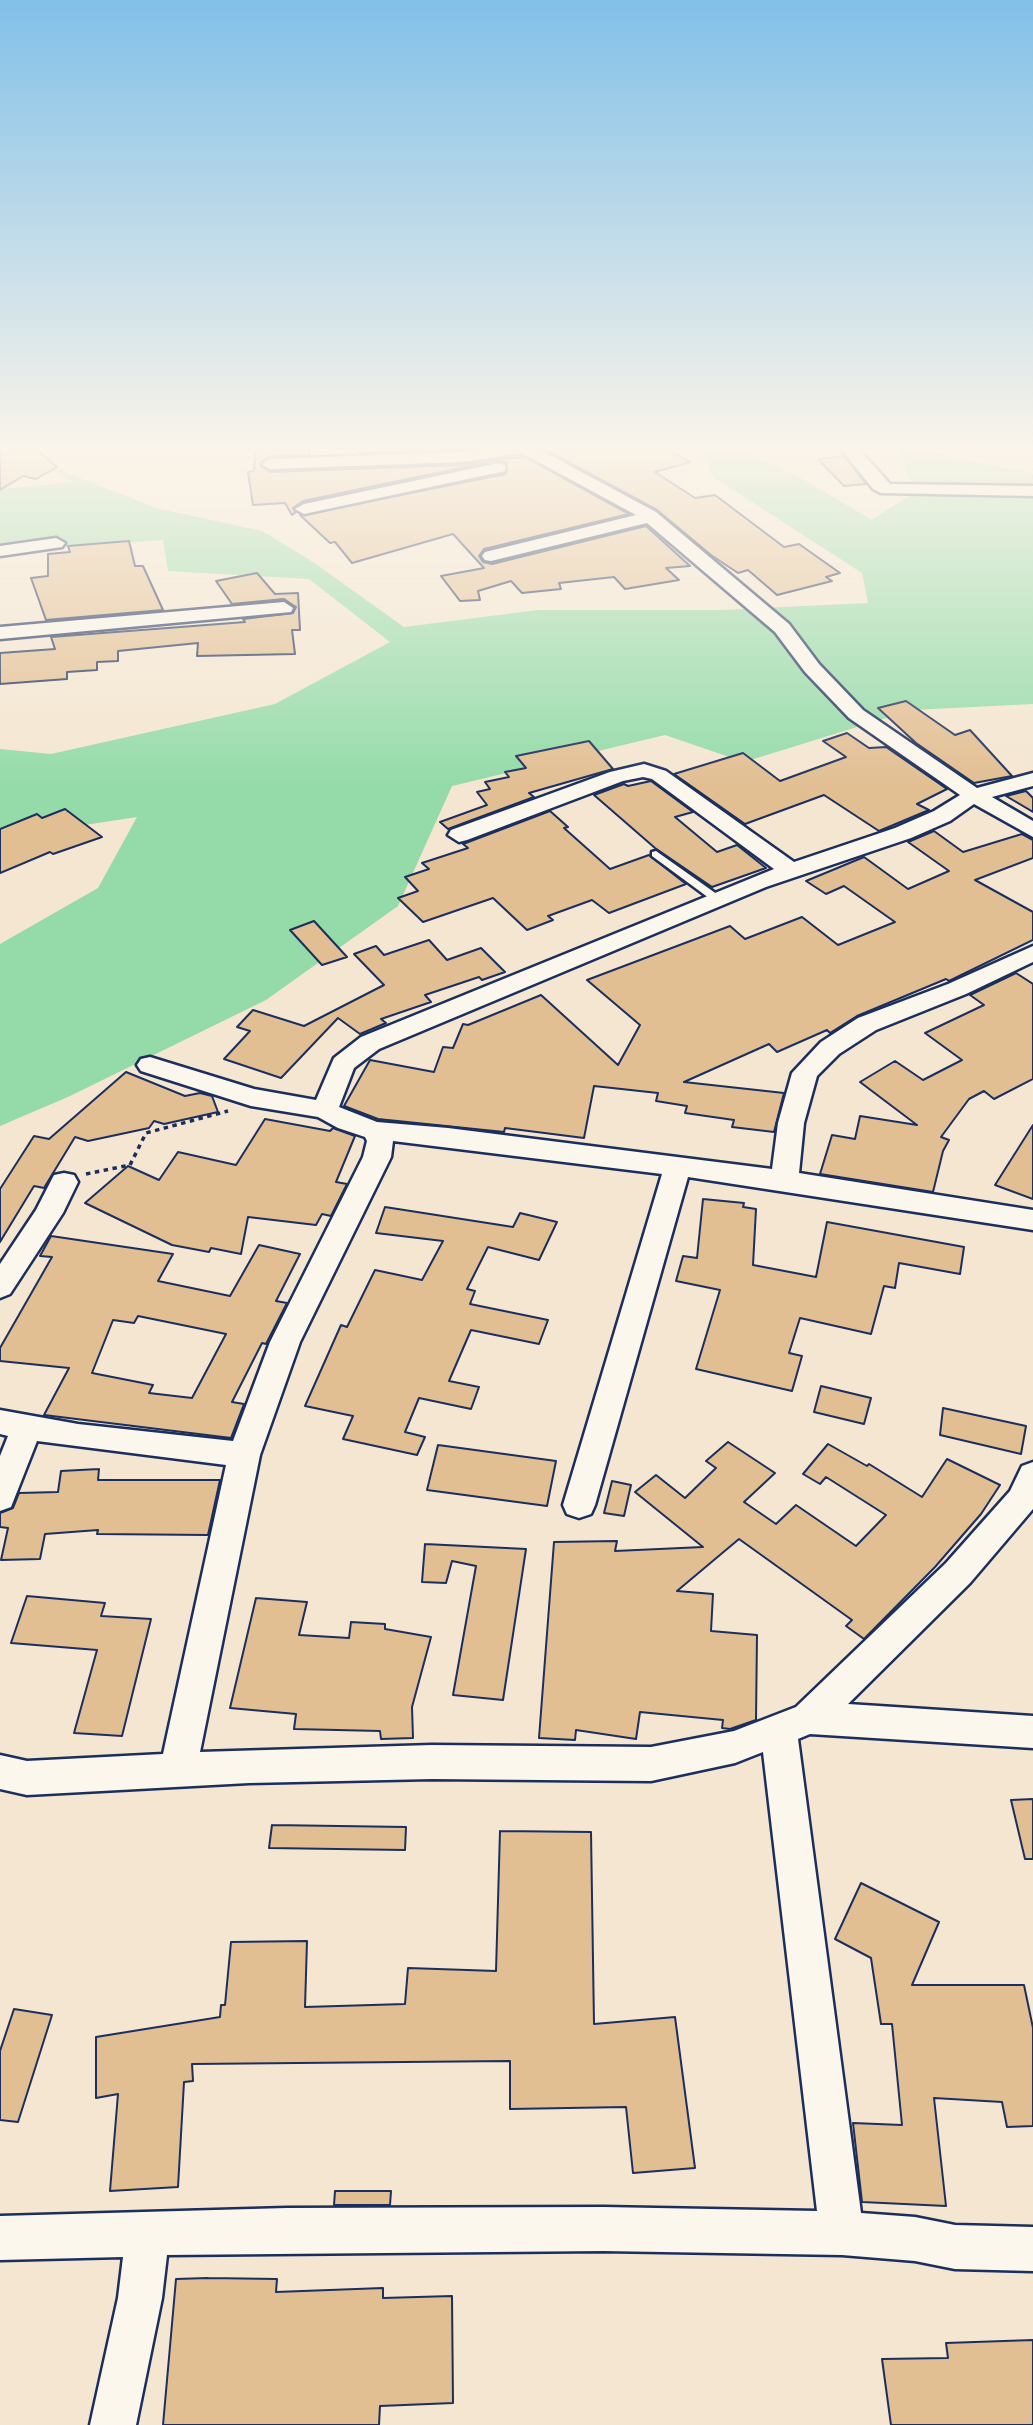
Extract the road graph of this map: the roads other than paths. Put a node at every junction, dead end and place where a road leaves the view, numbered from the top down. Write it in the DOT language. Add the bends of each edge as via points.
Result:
graph roads {
  1 [pos="701,559"];
  2 [pos="284,608"];
  3 [pos="0,634"];
  4 [pos="1033,779"];
  5 [pos="974,795"];
  6 [pos="1033,830"];
  7 [pos="459,835"];
  8 [pos="656,855"];
  9 [pos="790,870"];
  10 [pos="717,899"];
  11 [pos="1033,953"];
  12 [pos="150,1065"];
  13 [pos="325,1110"];
  14 [pos="376,1131"];
  15 [pos="677,1168"];
  16 [pos="784,1180"];
  17 [pos="64,1182"];
  18 [pos="1033,1220"];
  19 [pos="0,1287"];
  20 [pos="13,1424"];
  21 [pos="244,1455"];
  22 [pos="1033,1475"];
  23 [pos="0,1497"];
  24 [pos="579,1505"];
  25 [pos="794,1725"];
  26 [pos="1033,1732"];
  27 [pos="178,1770"];
  28 [pos="0,1772"];
  29 [pos="842,2233"];
  30 [pos="148,2234"];
  31 [pos="0,2238"];
  32 [pos="1033,2249"];
  33 [pos="113,2425"];
  1 -- 5 [label="street" via="782,628 856,714"];
  2 -- 3 [label="street"];
  4 -- 5 [label="street"];
  5 -- 6 [label="street"];
  5 -- 9 [label="street" via="942,816"];
  7 -- 9 [label="street" via="644,770 659,775"];
  8 -- 10 [label="lane"];
  9 -- 10 [label="street"];
  10 -- 13 [label="street" via="370,1043 343,1064"];
  11 -- 16 [label="street" via="867,1024 830,1048 805,1073 791,1124"];
  12 -- 13 [label="street" via="251,1097"];
  13 -- 14 [label="street"];
  14 -- 15 [label="street"];
  14 -- 21 [label="street" via="380,1141 377,1157 285,1342"];
  15 -- 16 [label="street"];
  15 -- 24 [label="street"];
  16 -- 18 [label="street"];
  17 -- 19 [label="street"];
  20 -- 21 [label="street"];
  20 -- 23 [label="street"];
  21 -- 27 [label="street"];
  22 -- 25 [label="street" via="1022,1499 958,1573"];
  25 -- 26 [label="street"];
  25 -- 27 [label="street" via="735,1747 651,1764 432,1762"];
  25 -- 29 [label="street"];
  27 -- 28 [label="street" via="27,1778"];
  29 -- 30 [label="street" via="589,2229"];
  29 -- 32 [label="street" via="955,2247"];
  30 -- 31 [label="street"];
  30 -- 33 [label="street" via="140,2298"];
}
